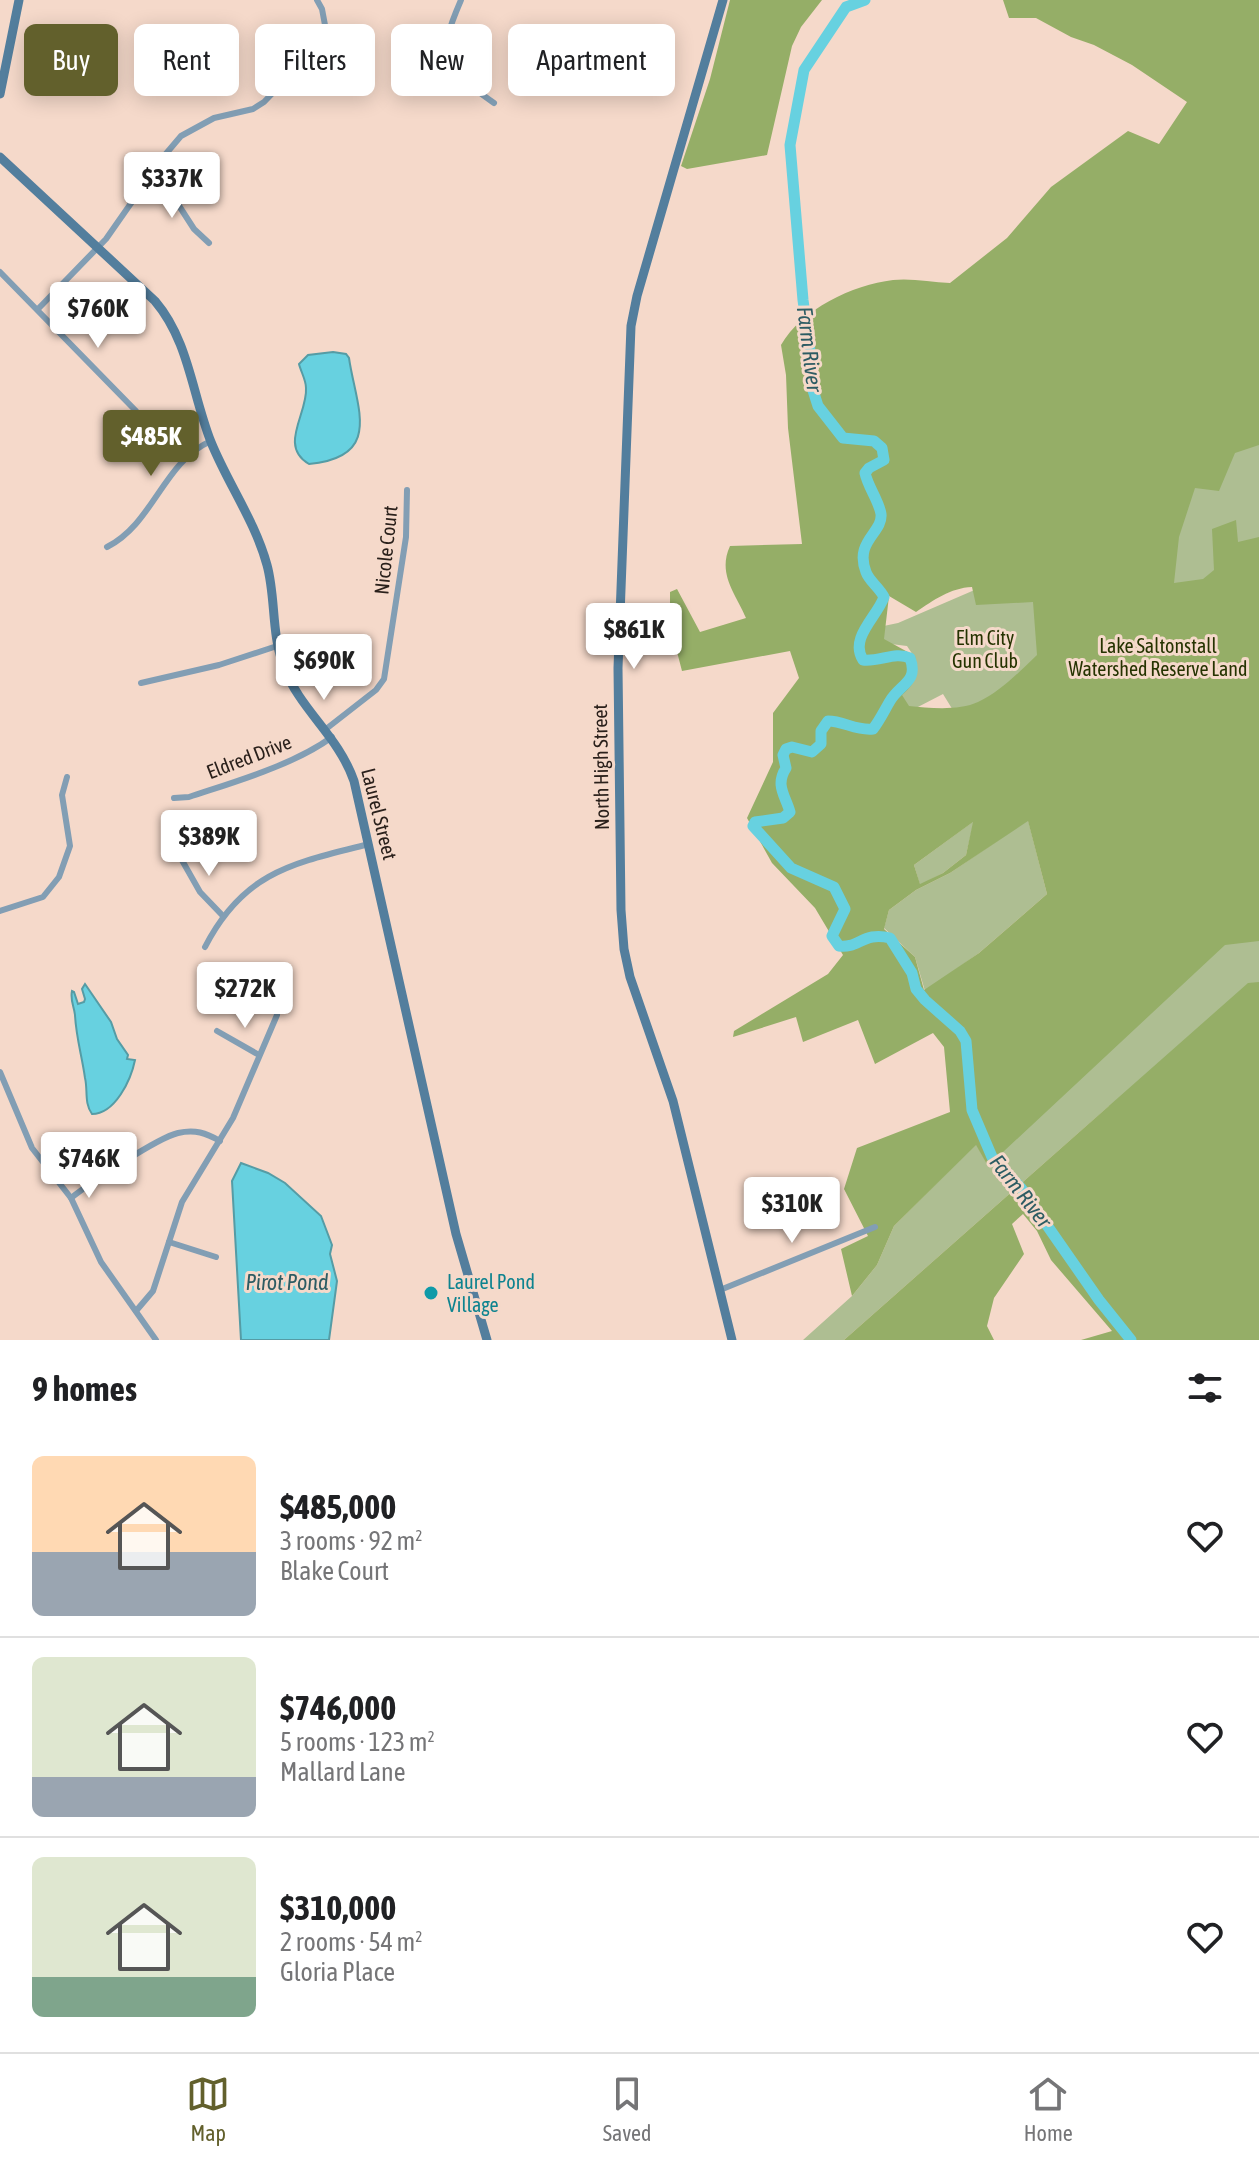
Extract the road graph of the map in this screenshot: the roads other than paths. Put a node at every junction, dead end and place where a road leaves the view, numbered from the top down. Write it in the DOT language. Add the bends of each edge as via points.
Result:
graph roads {
  1 [pos="19,0"];
  2 [pos="317,0"];
  3 [pos="461,0"];
  4 [pos="723,0"];
  5 [pos="0,94"];
  6 [pos="494,103"];
  7 [pos="0,157"];
  8 [pos="150,176"];
  9 [pos="209,243"];
  10 [pos="99,247"];
  11 [pos="0,272"];
  12 [pos="38,309"];
  13 [pos="136,411"];
  14 [pos="211,441"];
  15 [pos="407,490"];
  16 [pos="107,547"];
  17 [pos="277,646"];
  18 [pos="141,683"];
  19 [pos="329,733"];
  20 [pos="67,777"];
  21 [pos="174,798"];
  22 [pos="369,844"];
  23 [pos="179,855"];
  24 [pos="0,911"];
  25 [pos="223,916"];
  26 [pos="205,947"];
  27 [pos="277,1015"];
  28 [pos="217,1031"];
  29 [pos="259,1055"];
  30 [pos="0,1072"];
  31 [pos="220,1141"];
  32 [pos="71,1198"];
  33 [pos="875,1227"];
  34 [pos="169,1242"];
  35 [pos="216,1257"];
  36 [pos="720,1290"];
  37 [pos="136,1311"];
  38 [pos="156,1340"];
  39 [pos="487,1340"];
  40 [pos="732,1340"];
  1 -- 5 [label="street"];
  2 -- 8 [label="street" via="325,30 314,50 253,109 192,128"];
  3 -- 6 [label="street" via="446,36 446,56 457,76"];
  4 -- 36 [label="street, North High Street" via="631,326 618,668 624,949 673,1101"];
  7 -- 10 [label="street, Laurel Street"];
  8 -- 9 [label="street"];
  8 -- 10 [label="street"];
  10 -- 12 [label="street"];
  10 -- 14 [label="street, Laurel Street" via="171,322"];
  11 -- 12 [label="street"];
  12 -- 13 [label="street"];
  14 -- 16 [label="street" via="188,454 136,524"];
  14 -- 17 [label="street, Laurel Street" via="263,552"];
  15 -- 19 [label="street, Nicole Court" via="406,537 384,679"];
  17 -- 18 [label="street"];
  17 -- 19 [label="street, Laurel Street" via="291,684"];
  19 -- 21 [label="street, Eldred Drive" via="316,748 278,765"];
  19 -- 22 [label="street, Laurel Street" via="354,781"];
  20 -- 24 [label="street" via="62,795 70,846 59,877 43,897"];
  22 -- 25 [label="street" via="275,872"];
  22 -- 39 [label="street, Laurel Street" via="461,1255"];
  23 -- 25 [label="street" via="200,892"];
  25 -- 26 [label="street"];
  27 -- 29 [label="street"];
  28 -- 29 [label="street"];
  29 -- 31 [label="street"];
  30 -- 32 [label="street" via="32,1148"];
  31 -- 32 [label="street" via="203,1132 172,1135"];
  31 -- 34 [label="street" via="186,1194"];
  32 -- 37 [label="street" via="101,1262"];
  33 -- 36 [label="street"];
  34 -- 35 [label="street"];
  34 -- 37 [label="street" via="153,1291"];
  36 -- 40 [label="street, North High Street"];
  37 -- 38 [label="street"];
}
